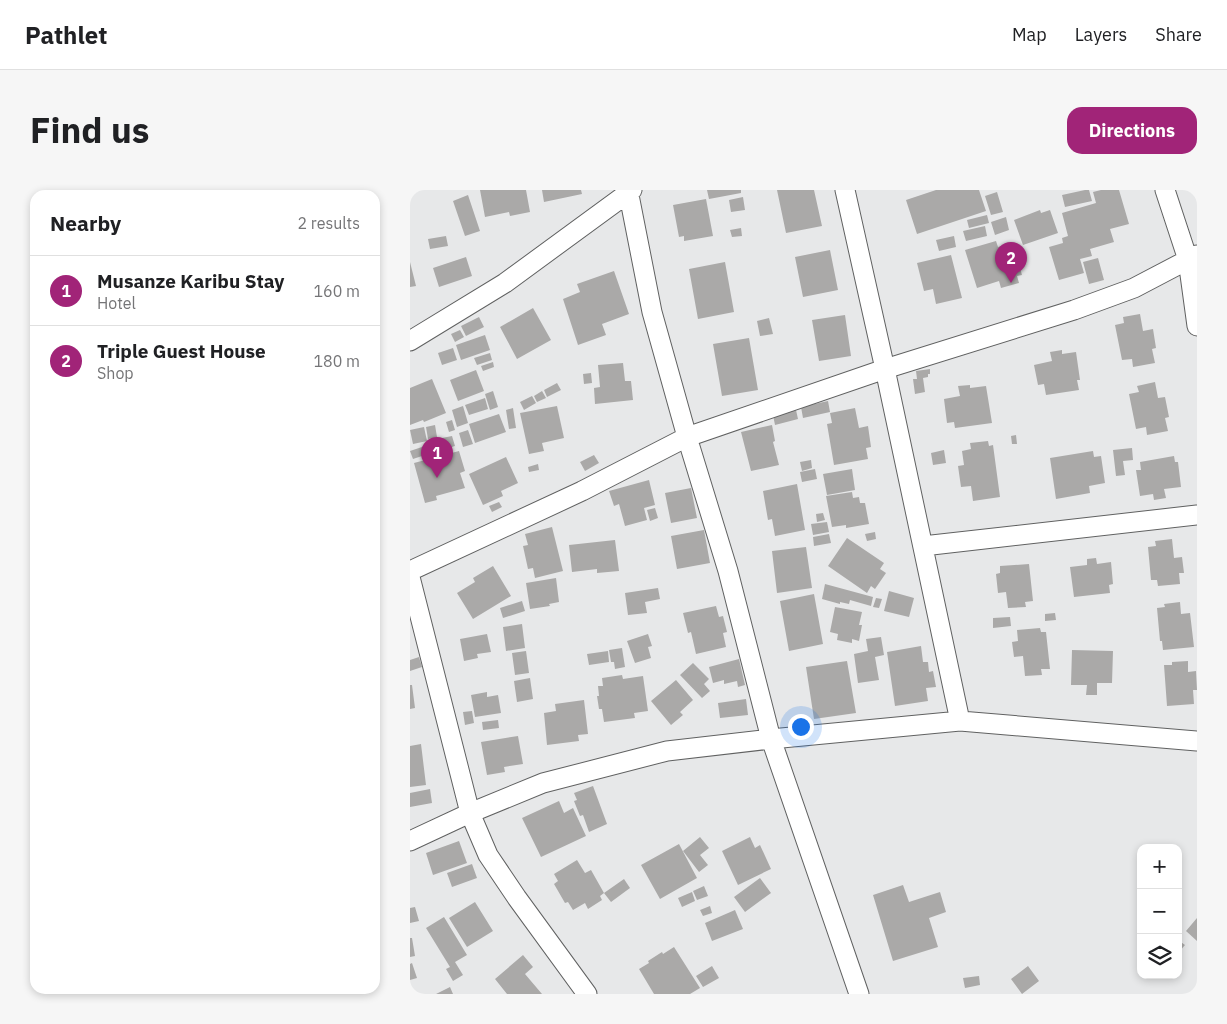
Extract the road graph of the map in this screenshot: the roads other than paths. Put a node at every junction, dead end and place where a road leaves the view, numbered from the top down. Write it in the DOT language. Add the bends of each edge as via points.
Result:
graph roads {
  1 [pos="844,190"];
  2 [pos="1165,190"];
  3 [pos="630,191"];
  4 [pos="1192,257"];
  5 [pos="1197,326"];
  6 [pos="410,341"];
  7 [pos="885,369"];
  8 [pos="687,437"];
  9 [pos="1197,515"];
  10 [pos="923,546"];
  11 [pos="410,571"];
  12 [pos="410,577"];
  13 [pos="960,721"];
  14 [pos="771,739"];
  15 [pos="1197,741"];
  16 [pos="470,813"];
  17 [pos="410,840"];
  18 [pos="587,994"];
  19 [pos="859,994"];
  1 -- 7 [label="street"];
  2 -- 4 [label="street"];
  3 -- 6 [label="street" via="505,283"];
  3 -- 8 [label="street" via="652,312"];
  4 -- 5 [label="street"];
  4 -- 7 [label="street" via="1134,288 1074,310"];
  7 -- 8 [label="street"];
  7 -- 10 [label="street"];
  8 -- 11 [label="street" via="582,491"];
  8 -- 14 [label="street" via="728,571"];
  9 -- 10 [label="street"];
  10 -- 13 [label="street"];
  12 -- 16 [label="street"];
  13 -- 14 [label="street"];
  13 -- 15 [label="street"];
  14 -- 16 [label="street" via="667,751 543,783"];
  14 -- 19 [label="street"];
  16 -- 17 [label="street"];
  16 -- 18 [label="street" via="488,855"];
}
